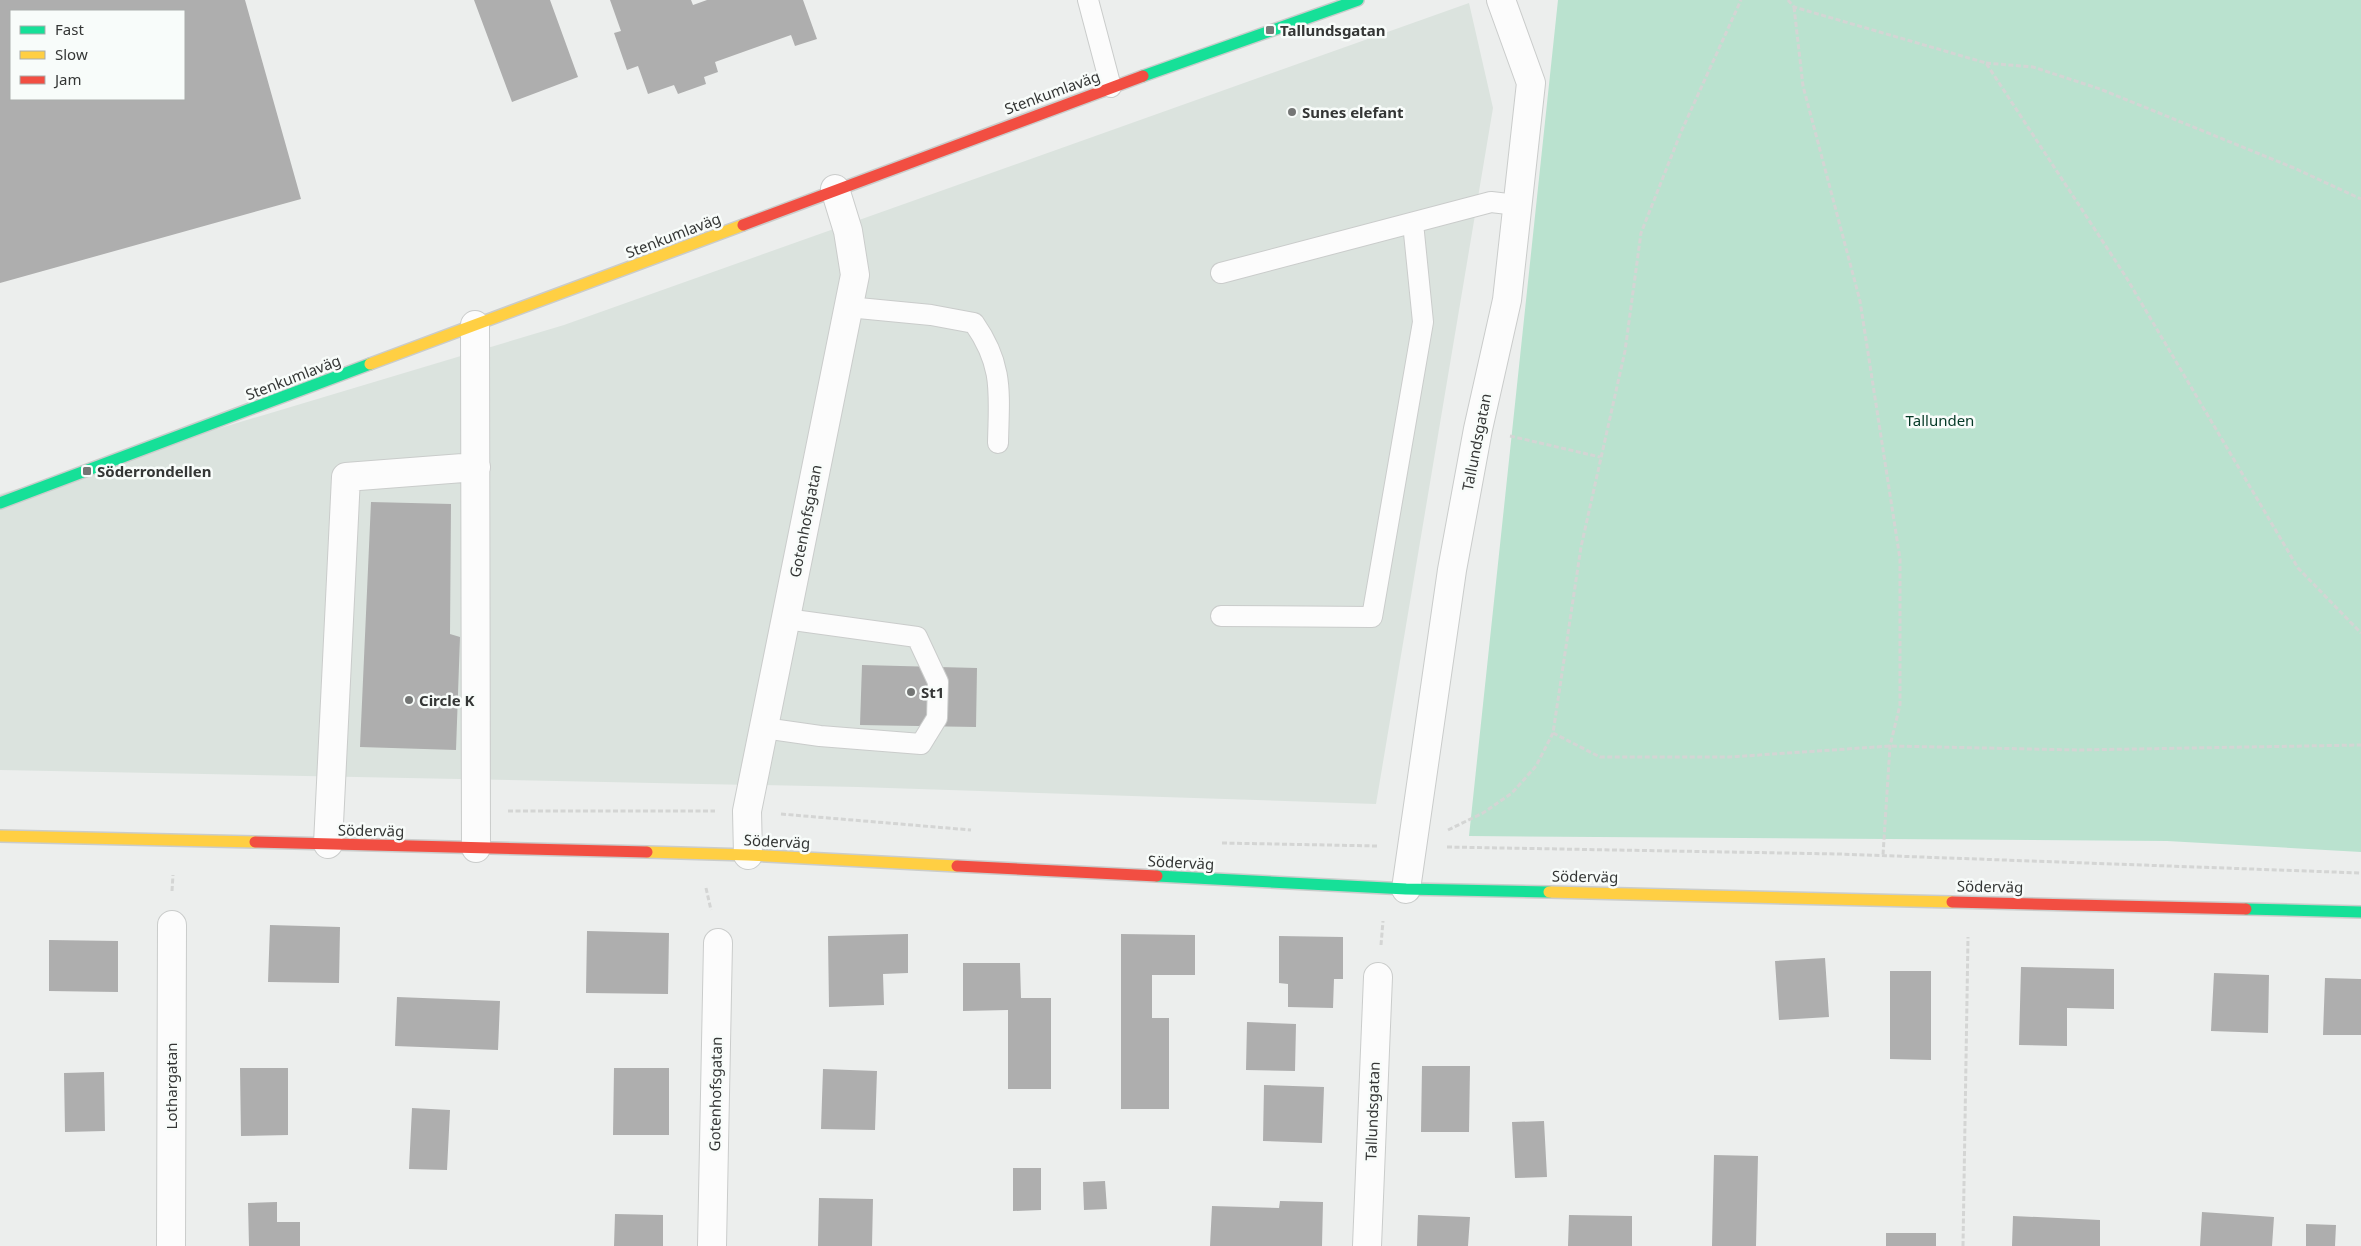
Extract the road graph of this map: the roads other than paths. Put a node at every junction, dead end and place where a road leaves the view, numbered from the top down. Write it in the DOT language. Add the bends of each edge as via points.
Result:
graph roads {
  1 [pos="1088,0"];
  2 [pos="1358,0"];
  3 [pos="1500,0"];
  4 [pos="1110,86"];
  5 [pos="835,189"];
  6 [pos="1517,205"];
  7 [pos="1414,223"];
  8 [pos="1221,274"];
  9 [pos="848,307"];
  10 [pos="475,325"];
  11 [pos="998,443"];
  12 [pos="476,467"];
  13 [pos="0,503"];
  14 [pos="1221,616"];
  15 [pos="786,619"];
  16 [pos="764,728"];
  17 [pos="0,836"];
  18 [pos="328,844"];
  19 [pos="476,848"];
  20 [pos="748,855"];
  21 [pos="1406,889"];
  22 [pos="2361,912"];
  23 [pos="172,925"];
  24 [pos="718,943"];
  25 [pos="1378,977"];
  26 [pos="171,1246"];
  27 [pos="712,1246"];
  28 [pos="1367,1246"];
  1 -- 4 [label="lane"];
  2 -- 4 [label="main road, Stenkumlaväg"];
  3 -- 6 [label="street, Tallundsgatan" via="1530,83"];
  4 -- 5 [label="main road, Stenkumlaväg"];
  5 -- 9 [label="street, Gotenhofsgatan" via="848,231 855,275"];
  5 -- 10 [label="main road, Stenkumlaväg"];
  6 -- 7 [label="lane" via="1491,202"];
  6 -- 21 [label="street, Tallundsgatan" via="1507,300 1478,429 1452,570"];
  7 -- 8 [label="lane"];
  7 -- 14 [label="lane" via="1422,322 1372,617"];
  9 -- 11 [label="lane" via="974,323 988,343 999,381"];
  9 -- 15 [label="street, Gotenhofsgatan"];
  10 -- 12 [label="street"];
  10 -- 13 [label="main road, Stenkumlaväg"];
  12 -- 18 [label="street" via="346,477"];
  12 -- 19 [label="street"];
  15 -- 16 [label="street, Gotenhofsgatan"];
  15 -- 16 [label="lane" via="917,636 938,682 937,718 921,744"];
  16 -- 20 [label="street, Gotenhofsgatan" via="747,811"];
  17 -- 18 [label="main road, Söderväg"];
  18 -- 19 [label="main road, Söderväg"];
  19 -- 20 [label="main road, Söderväg"];
  20 -- 21 [label="main road, Söderväg"];
  21 -- 22 [label="main road, Söderväg"];
  23 -- 26 [label="street, Lothargatan"];
  24 -- 27 [label="street, Gotenhofsgatan"];
  25 -- 28 [label="street, Tallundsgatan"];
}
